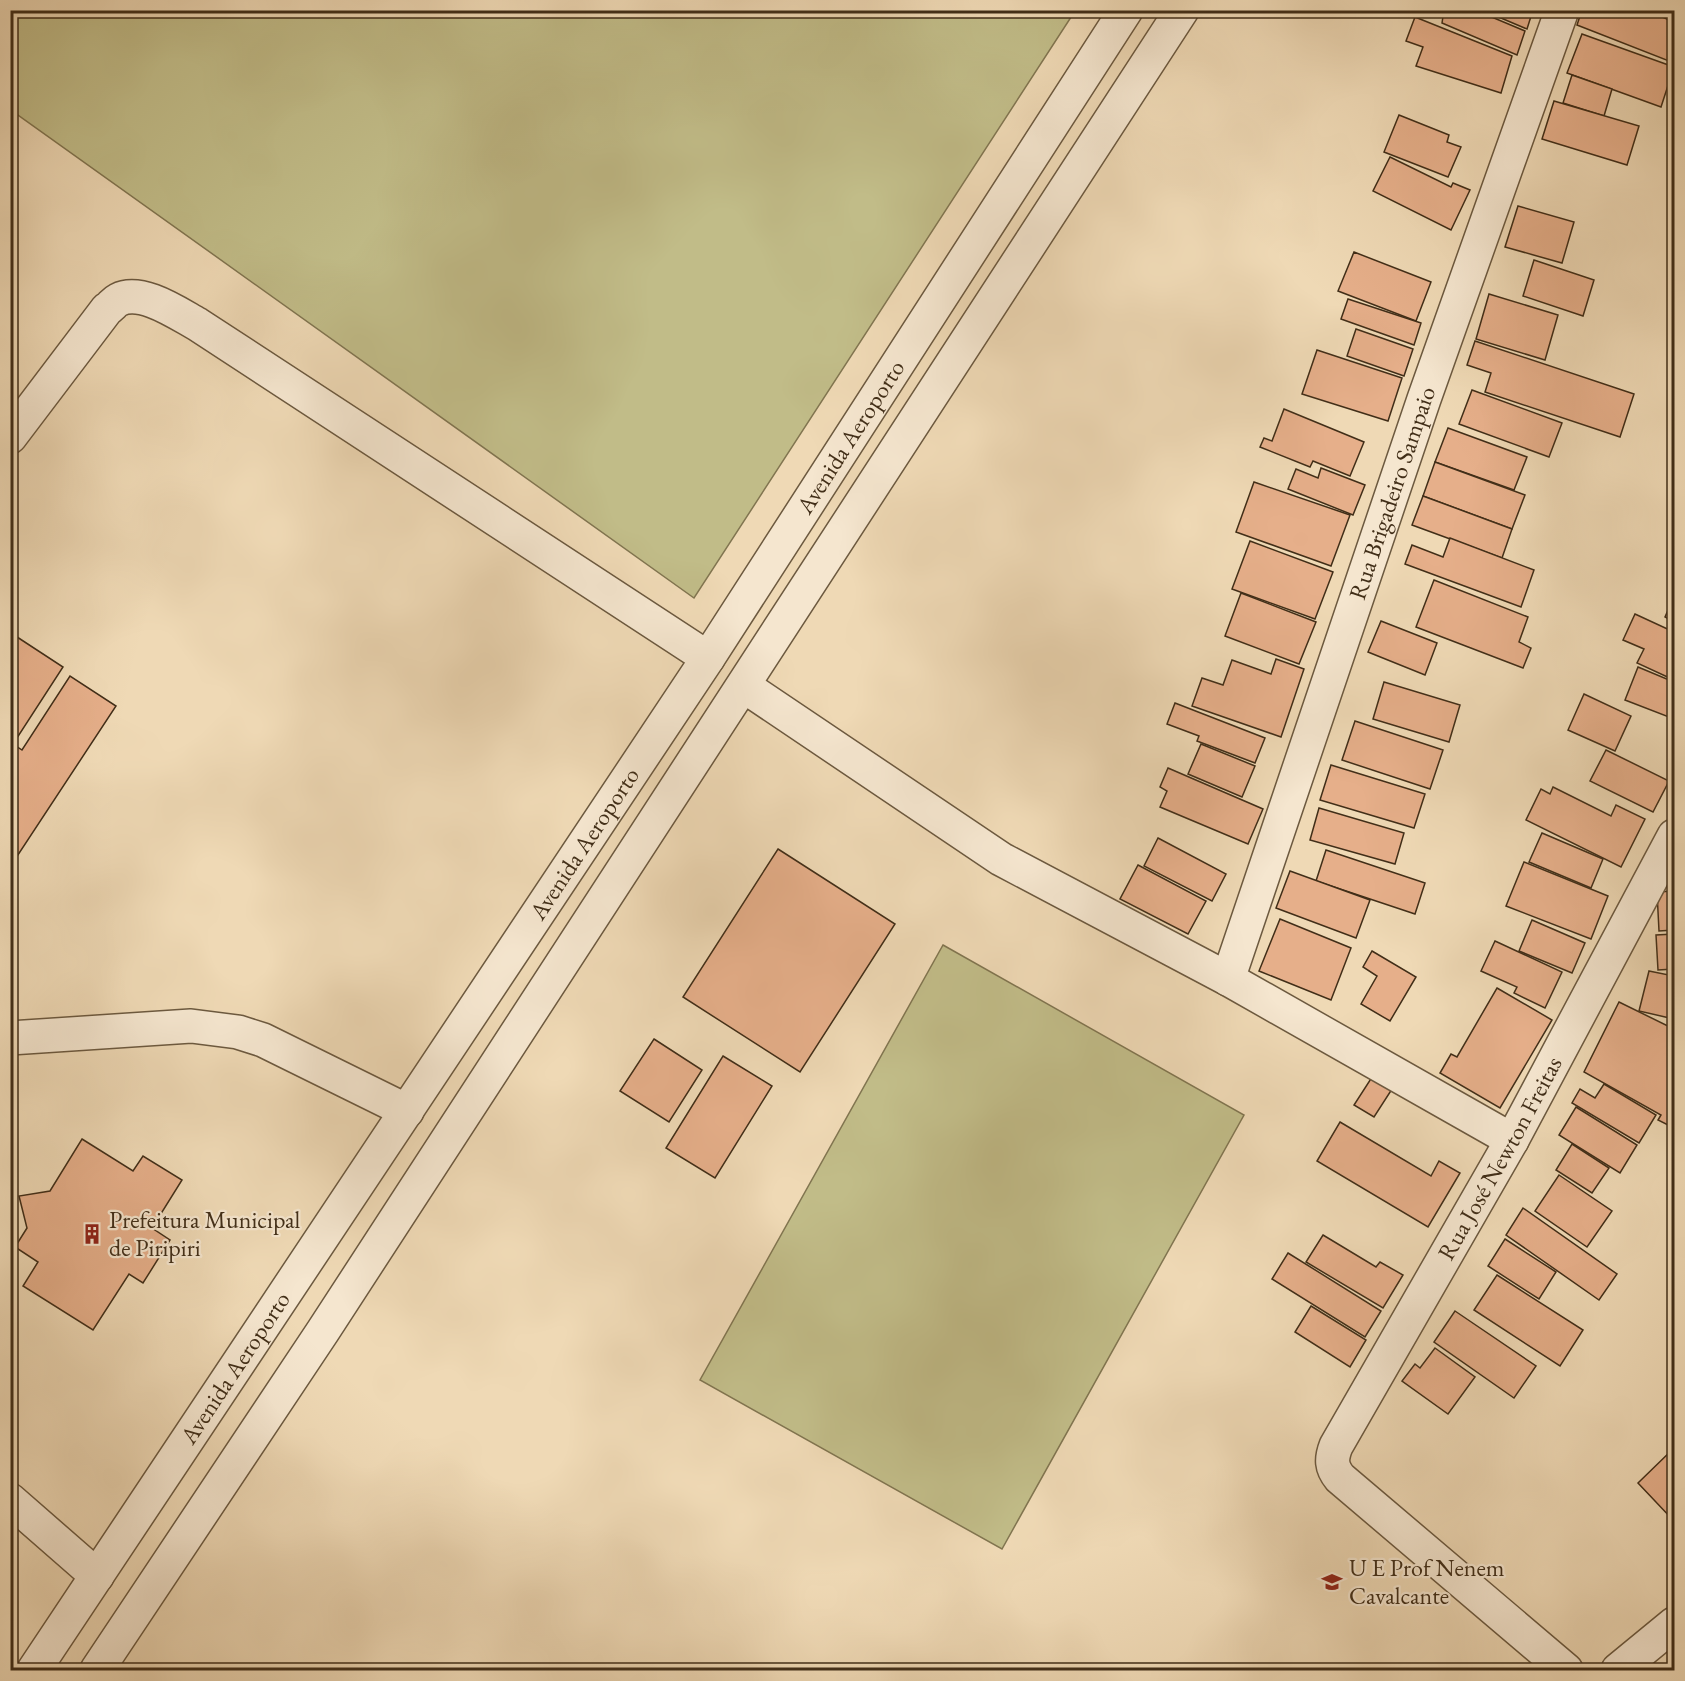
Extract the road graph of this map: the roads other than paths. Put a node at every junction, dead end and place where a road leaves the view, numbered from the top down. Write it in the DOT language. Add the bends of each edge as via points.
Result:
graph roads {
  1 [pos="1126,10"];
  2 [pos="1182,10"];
  3 [pos="1562,10"];
  4 [pos="10,437"];
  5 [pos="708,658"];
  6 [pos="744,686"];
  7 [pos="1674,836"];
  8 [pos="1228,979"];
  9 [pos="10,1038"];
  10 [pos="407,1111"];
  11 [pos="1512,1140"];
  12 [pos="10,1500"];
  13 [pos="97,1576"];
  14 [pos="1674,1624"];
  15 [pos="34,1671"];
  16 [pos="97,1671"];
  17 [pos="1566,1671"];
  18 [pos="1618,1671"];
  1 -- 5 [label="street, Avenida Aeroporto"];
  2 -- 6 [label="street, Avenida Aeroporto"];
  3 -- 8 [label="street, Rua Brigadeiro Sampaio" via="1424,399"];
  4 -- 5 [label="street" via="107,309 118,300 145,299 197,324"];
  5 -- 10 [label="street, Avenida Aeroporto"];
  6 -- 8 [label="street" via="1001,859"];
  6 -- 16 [label="street, Avenida Aeroporto"];
  7 -- 11 [label="street, Rua José Newton Freitas"];
  8 -- 11 [label="street"];
  9 -- 10 [label="street" via="191,1026 238,1032"];
  10 -- 13 [label="street, Avenida Aeroporto"];
  11 -- 17 [label="street, Rua José Newton Freitas" via="1336,1446 1332,1464 1340,1478"];
  12 -- 13 [label="street"];
  13 -- 15 [label="street, Avenida Aeroporto"];
  14 -- 18 [label="street"];
}
